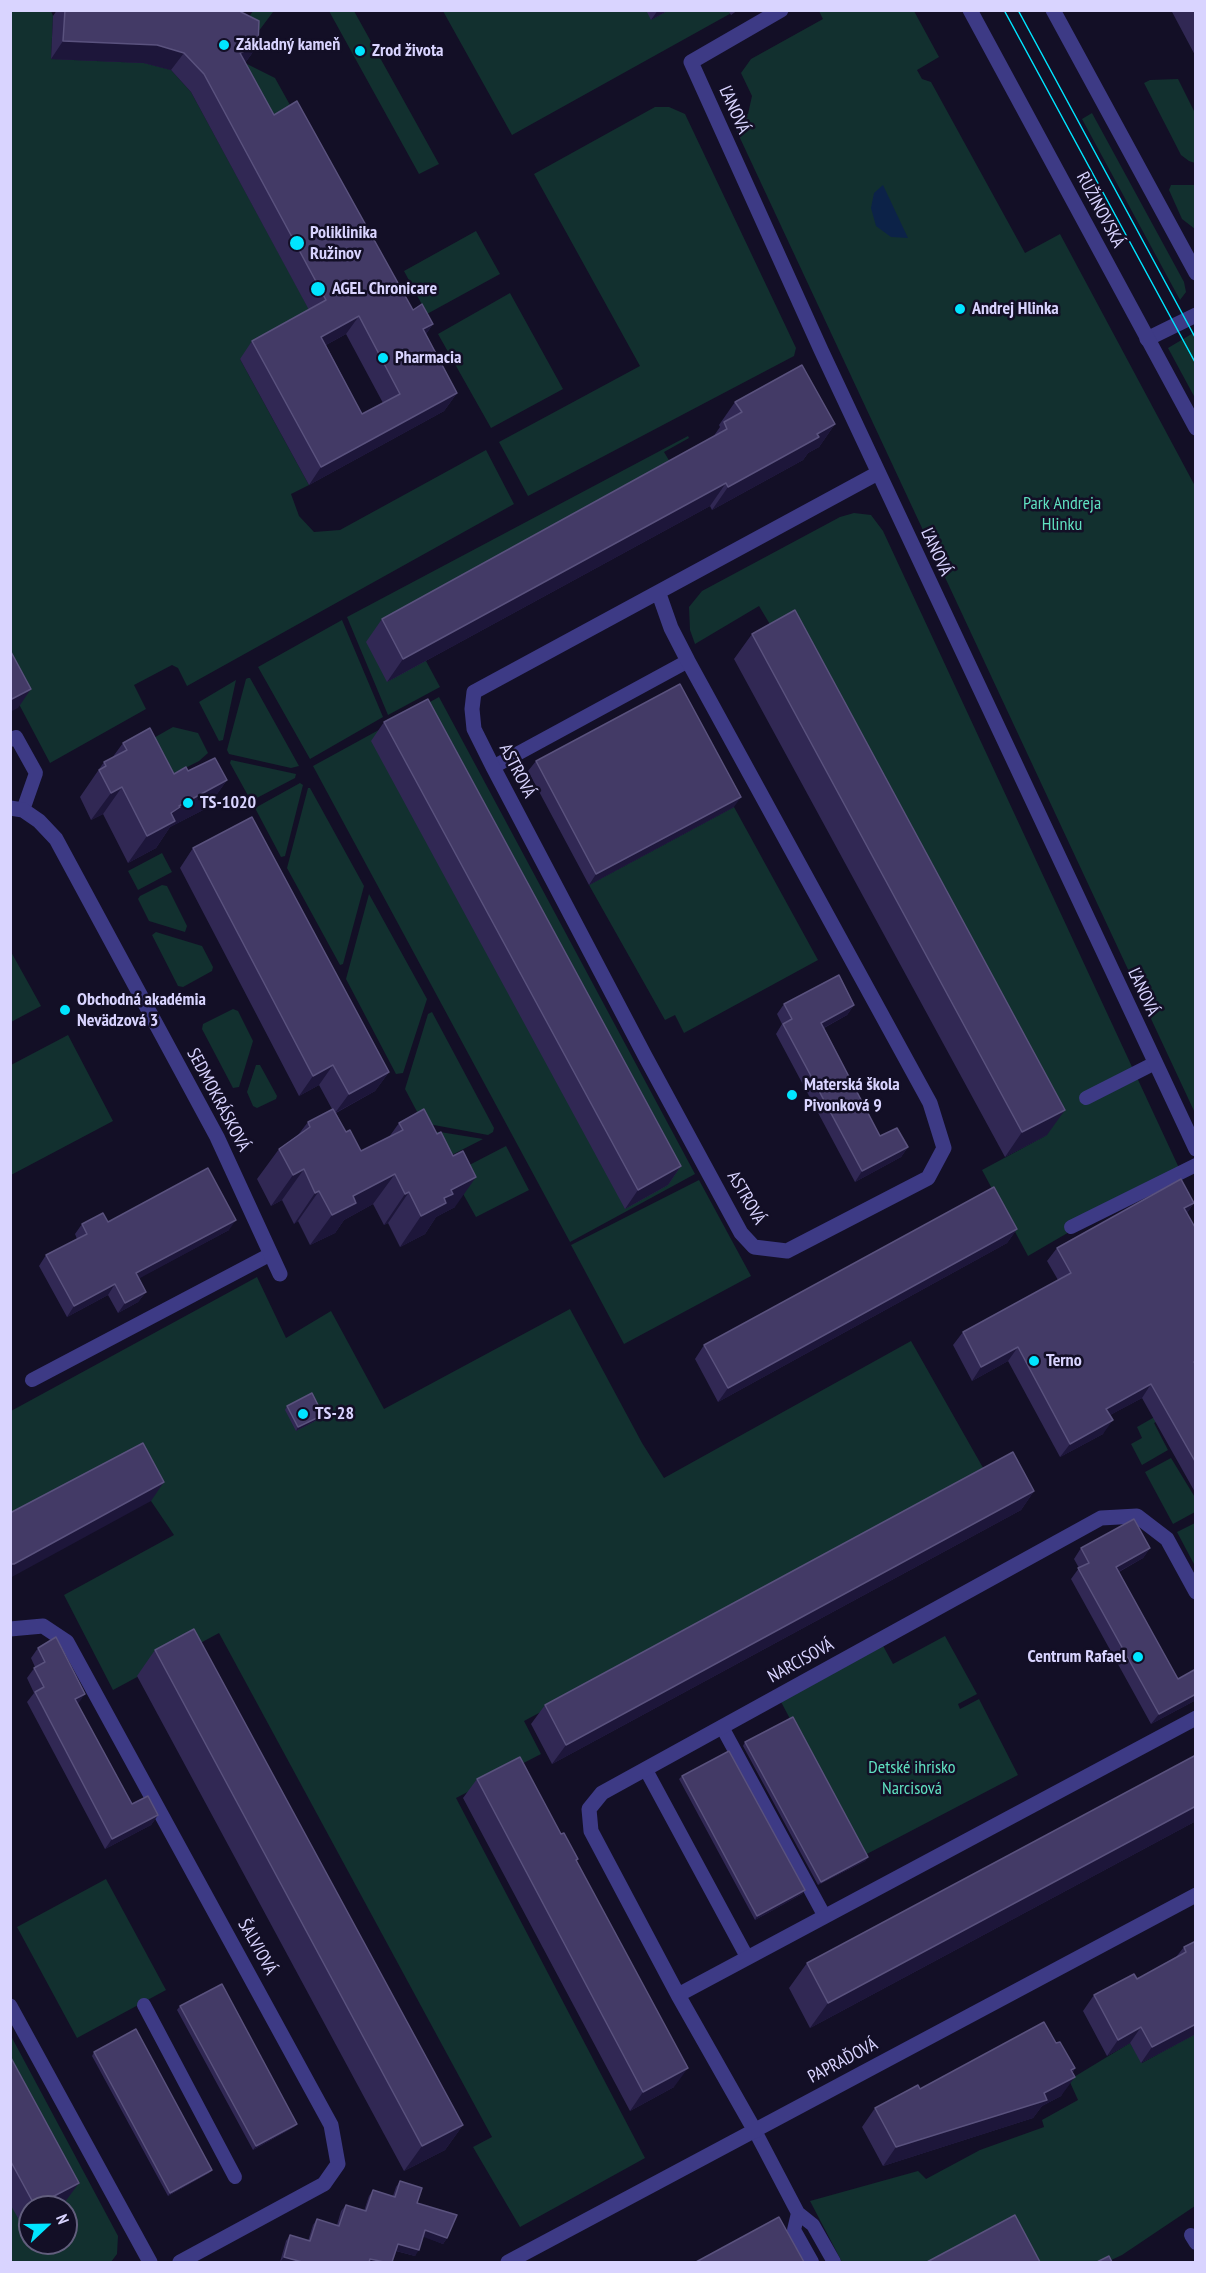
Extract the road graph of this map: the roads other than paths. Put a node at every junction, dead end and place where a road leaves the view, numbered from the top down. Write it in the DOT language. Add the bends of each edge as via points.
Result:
graph roads {
  1 [pos="781,10"];
  2 [pos="970,10"];
  3 [pos="1053,10"];
  4 [pos="1196,273"];
  5 [pos="1196,315"];
  6 [pos="1148,339"];
  7 [pos="1196,428"];
  8 [pos="878,473"];
  9 [pos="659,594"];
  10 [pos="688,661"];
  11 [pos="10,740"];
  12 [pos="493,767"];
  13 [pos="16,809"];
  14 [pos="1155,1063"];
  15 [pos="1086,1098"];
  16 [pos="1196,1149"];
  17 [pos="1196,1165"];
  18 [pos="1071,1227"];
  19 [pos="271,1254"];
  20 [pos="280,1274"];
  21 [pos="32,1380"];
  22 [pos="1196,1592"];
  23 [pos="10,1629"];
  24 [pos="1196,1718"];
  25 [pos="722,1727"];
  26 [pos="646,1770"];
  27 [pos="1196,1895"];
  28 [pos="824,1915"];
  29 [pos="747,1957"];
  30 [pos="678,1995"];
  31 [pos="10,2006"];
  32 [pos="144,2006"];
  33 [pos="754,2131"];
  34 [pos="235,2176"];
  35 [pos="798,2213"];
  36 [pos="150,2262"];
  37 [pos="180,2262"];
  38 [pos="508,2262"];
  39 [pos="812,2262"];
  40 [pos="834,2262"];
  1 -- 8 [label="street, ĽANOVÁ" via="691,62"];
  2 -- 6 [label="street, RUŽINOVSKÁ"];
  3 -- 4 [label="street"];
  5 -- 6 [label="street"];
  6 -- 7 [label="street, RUŽINOVSKÁ"];
  8 -- 9 [label="street, ASTROVÁ"];
  8 -- 14 [label="street, ĽANOVÁ"];
  9 -- 10 [label="street, ASTROVÁ"];
  9 -- 12 [label="street, ASTROVÁ" via="474,692 474,729"];
  10 -- 12 [label="lane"];
  10 -- 12 [label="street, ASTROVÁ" via="930,1103 944,1148 928,1178 787,1251 754,1247 741,1233 656,1077"];
  11 -- 13 [label="lane" via="16,737 36,773"];
  13 -- 19 [label="street, SEDMOKRÁSKOVÁ" via="39,821 56,838 217,1137"];
  14 -- 15 [label="lane"];
  14 -- 16 [label="street, ĽANOVÁ"];
  17 -- 18 [label="lane"];
  19 -- 20 [label="street, SEDMOKRÁSKOVÁ"];
  19 -- 21 [label="lane"];
  22 -- 25 [label="street, NARCISOVÁ" via="1167,1539 1137,1516 1101,1518"];
  23 -- 37 [label="street, ŠALVIOVÁ" via="43,1626 67,1642 331,2124 338,2164 324,2184"];
  24 -- 28 [label="street"];
  25 -- 26 [label="street, NARCISOVÁ"];
  25 -- 28 [label="lane"];
  26 -- 29 [label="lane"];
  26 -- 30 [label="street, NARCISOVÁ" via="602,1793 589,1809 591,1831"];
  27 -- 33 [label="street, PAPRAĎOVÁ"];
  28 -- 29 [label="street"];
  29 -- 30 [label="street"];
  30 -- 33 [label="street, NARCISOVÁ"];
  31 -- 36 [label="street"];
  32 -- 34 [label="lane"];
  33 -- 35 [label="lane"];
  33 -- 38 [label="street, PAPRAĎOVÁ"];
  35 -- 39 [label="lane" via="794,2230"];
  35 -- 40 [label="lane" via="813,2225"];
}
